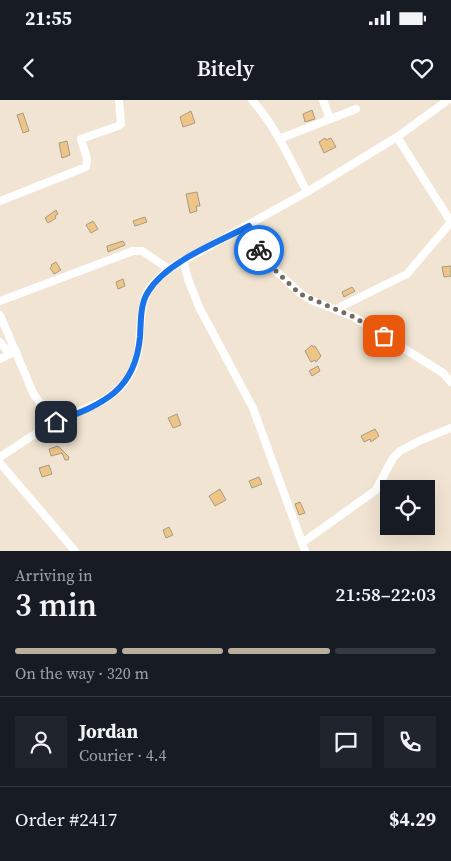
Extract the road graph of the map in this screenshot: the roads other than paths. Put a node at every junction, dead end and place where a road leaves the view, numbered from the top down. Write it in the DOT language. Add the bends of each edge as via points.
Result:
graph roads {
  1 [pos="119,100"];
  2 [pos="252,100"];
  3 [pos="323,100"];
  4 [pos="448,100"];
  5 [pos="356,109"];
  6 [pos="330,118"];
  7 [pos="397,137"];
  8 [pos="279,139"];
  9 [pos="307,192"];
  10 [pos="0,201"];
  11 [pos="451,222"];
  12 [pos="249,226"];
  13 [pos="183,260"];
  14 [pos="169,270"];
  15 [pos="0,301"];
  16 [pos="336,309"];
  17 [pos="0,315"];
  18 [pos="0,342"];
  19 [pos="13,353"];
  20 [pos="0,359"];
  21 [pos="451,382"];
  22 [pos="56,422"];
  23 [pos="451,428"];
  24 [pos="0,457"];
  25 [pos="0,463"];
  26 [pos="303,547"];
  27 [pos="73,550"];
  1 -- 10 [label="street" via="121,124 81,139 86,167"];
  2 -- 8 [label="street"];
  3 -- 6 [label="street"];
  4 -- 7 [label="street"];
  5 -- 6 [label="street"];
  6 -- 8 [label="street"];
  7 -- 9 [label="street"];
  7 -- 11 [label="street"];
  8 -- 9 [label="street"];
  9 -- 12 [label="street"];
  11 -- 16 [label="street" via="407,274"];
  12 -- 13 [label="street"];
  12 -- 16 [label="street" via="260,250 300,294"];
  13 -- 14 [label="street"];
  13 -- 26 [label="street" via="199,307 253,408"];
  14 -- 15 [label="street" via="142,251 133,250"];
  14 -- 22 [label="street" via="144,299 139,350 122,385 103,401"];
  16 -- 21 [label="street" via="444,373"];
  17 -- 19 [label="street"];
  18 -- 19 [label="street"];
  19 -- 20 [label="street"];
  19 -- 22 [label="street" via="34,395"];
  22 -- 24 [label="street"];
  23 -- 26 [label="street" via="400,451 376,490"];
  25 -- 27 [label="street"];
}
